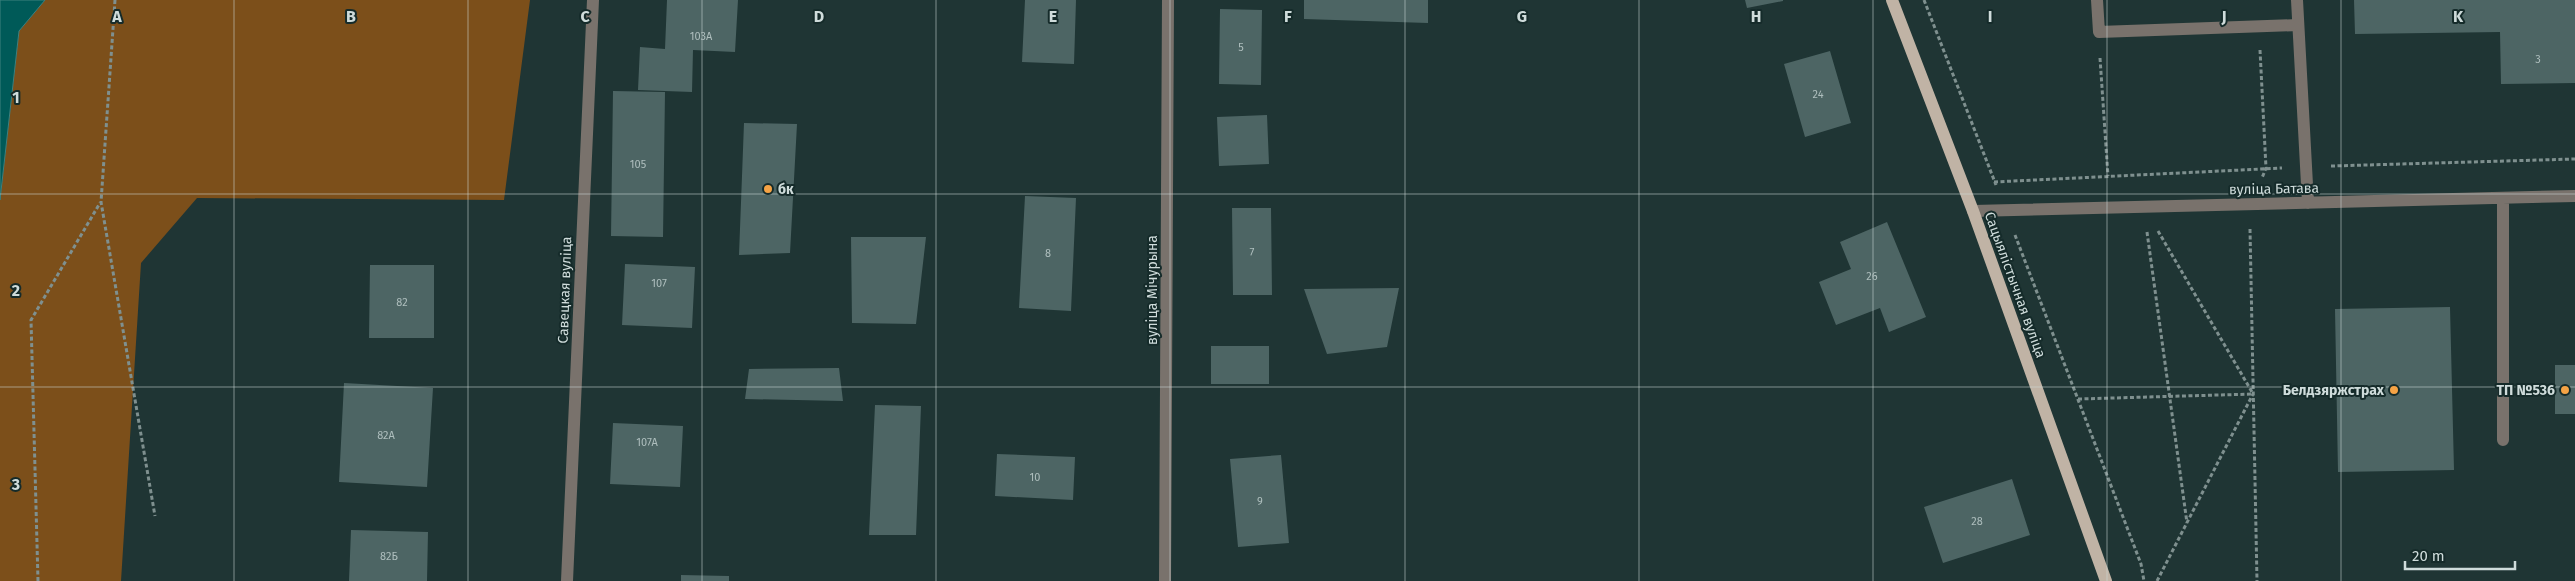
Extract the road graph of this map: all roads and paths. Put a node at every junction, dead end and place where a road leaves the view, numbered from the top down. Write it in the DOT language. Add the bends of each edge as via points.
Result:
graph roads {
  1 [pos="115,0"];
  2 [pos="593,0"];
  3 [pos="1168,0"];
  4 [pos="1892,0"];
  5 [pos="1924,0"];
  6 [pos="2097,0"];
  7 [pos="2296,0"];
  8 [pos="2298,24"];
  9 [pos="2259,26"];
  10 [pos="2099,32"];
  11 [pos="2575,159"];
  12 [pos="2306,166"];
  13 [pos="2266,168"];
  14 [pos="2108,176"];
  15 [pos="1994,182"];
  16 [pos="1963,184"];
  17 [pos="2575,196"];
  18 [pos="2503,198"];
  19 [pos="101,202"];
  20 [pos="2308,203"];
  21 [pos="2250,204"];
  22 [pos="2144,207"];
  23 [pos="2006,210"];
  24 [pos="1973,211"];
  25 [pos="2254,394"];
  26 [pos="2169,396"];
  27 [pos="2078,399"];
  28 [pos="2503,440"];
  29 [pos="155,516"];
  30 [pos="2187,523"];
  31 [pos="38,581"];
  32 [pos="567,581"];
  33 [pos="1165,581"];
  34 [pos="2106,581"];
  35 [pos="2144,581"];
  36 [pos="2156,581"];
  37 [pos="2258,581"];
  1 -- 19 [label="path"];
  2 -- 32 [label="street, Савецкая вуліца"];
  3 -- 33 [label="street, вуліца Мічурына"];
  4 -- 16 [label="main road, Сацыялістычная вуліца"];
  5 -- 15 [label="path"];
  6 -- 10 [label="street"];
  7 -- 8 [label="street"];
  8 -- 9 [label="street"];
  8 -- 12 [label="street"];
  9 -- 10 [label="street"];
  9 -- 13 [label="path"];
  10 -- 14 [label="path"];
  11 -- 12 [label="path"];
  12 -- 13 [label="path"];
  12 -- 20 [label="street"];
  13 -- 14 [label="path"];
  13 -- 21 [label="path"];
  14 -- 15 [label="path"];
  15 -- 16 [label="path"];
  15 -- 23 [label="path"];
  16 -- 24 [label="main road, Сацыялістычная вуліца"];
  17 -- 18 [label="street, вуліца Батава"];
  18 -- 20 [label="street, вуліца Батава"];
  18 -- 28 [label="street"];
  19 -- 29 [label="path"];
  19 -- 31 [label="path" via="31,320"];
  20 -- 21 [label="street, вуліца Батава"];
  21 -- 22 [label="street, вуліца Батава"];
  21 -- 25 [label="path"];
  22 -- 23 [label="street, вуліца Батава"];
  22 -- 25 [label="path"];
  22 -- 26 [label="path"];
  23 -- 24 [label="street, вуліца Батава"];
  23 -- 27 [label="path"];
  24 -- 34 [label="main road, Сацыялістычная вуліца"];
  25 -- 26 [label="path"];
  25 -- 30 [label="path"];
  25 -- 37 [label="path"];
  26 -- 27 [label="path"];
  26 -- 30 [label="path"];
  27 -- 35 [label="path" via="2141,564"];
  30 -- 36 [label="path"];
}
